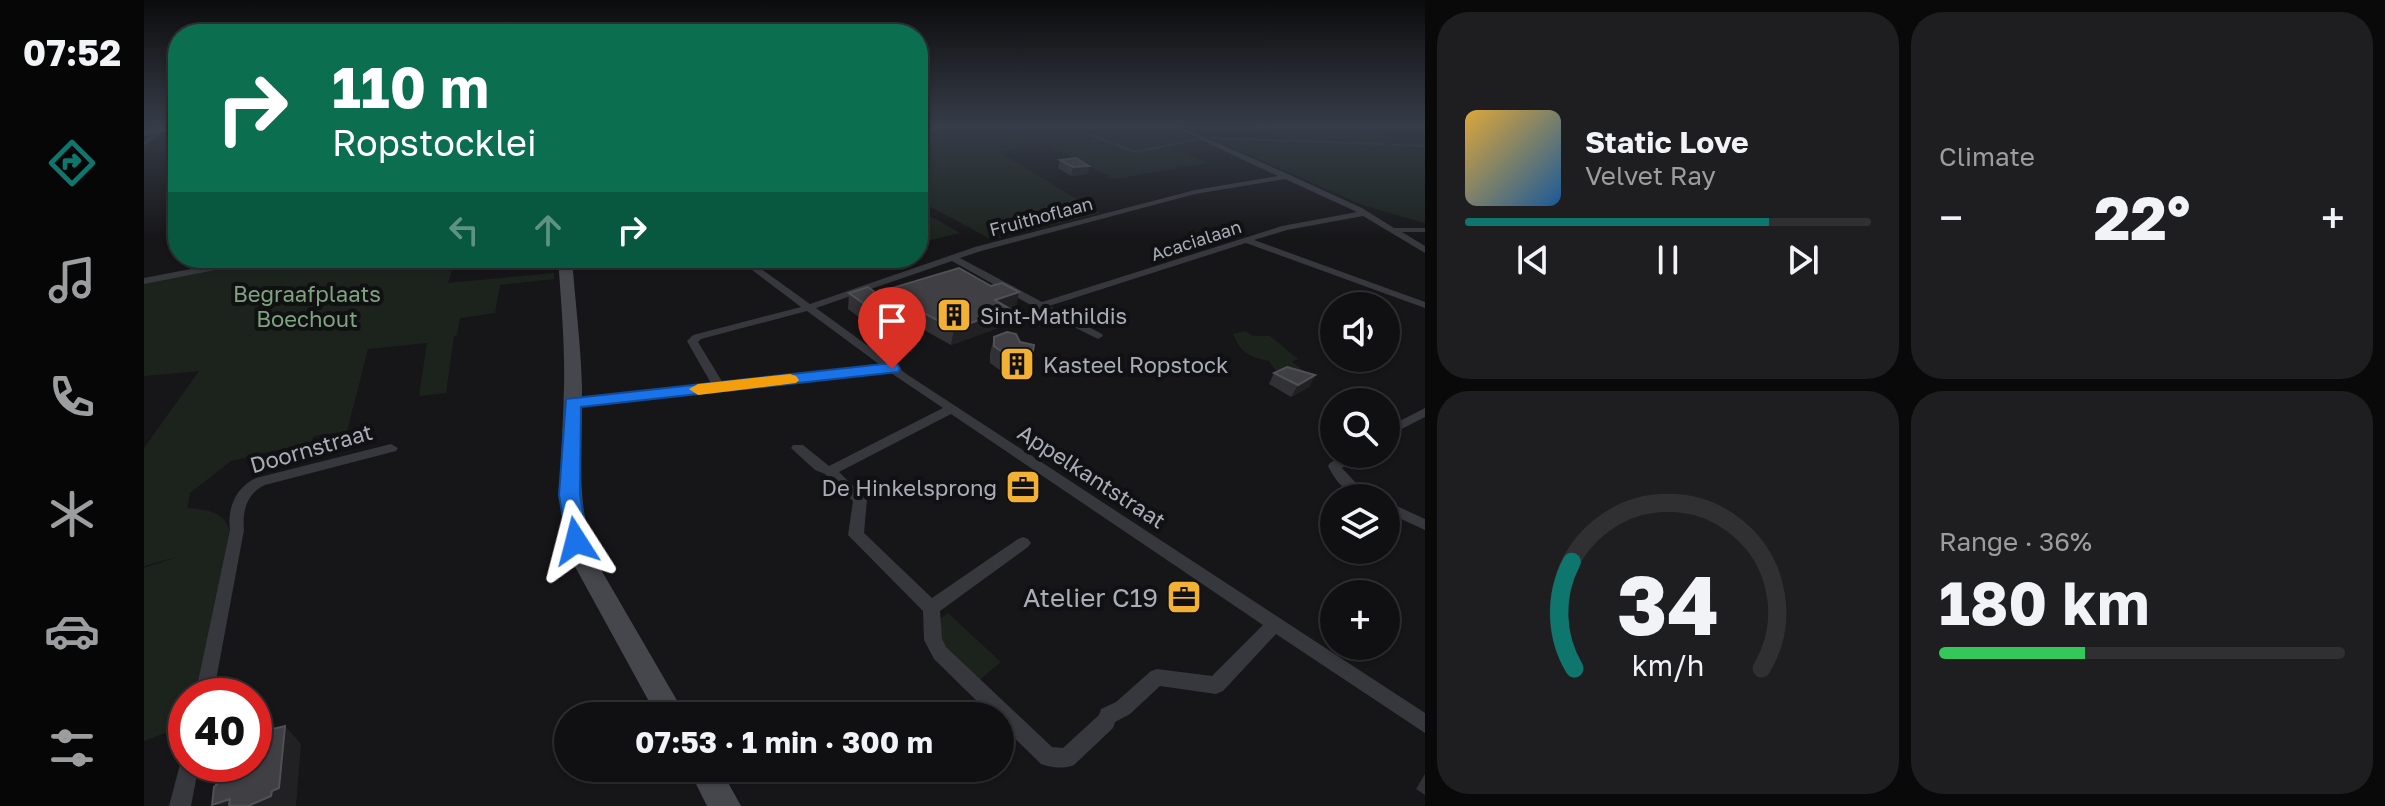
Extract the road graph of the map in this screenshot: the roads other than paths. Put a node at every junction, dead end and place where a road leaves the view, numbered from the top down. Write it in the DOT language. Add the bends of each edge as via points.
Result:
graph roads {
  1 [pos="1262,165"];
  2 [pos="1288,176"];
  3 [pos="1364,213"];
  4 [pos="1392,230"];
  5 [pos="1425,230"];
  6 [pos="1245,240"];
  7 [pos="1425,250"];
  8 [pos="951,257"];
  9 [pos="928,265"];
  10 [pos="210,268"];
  11 [pos="565,268"];
  12 [pos="753,268"];
  13 [pos="920,268"];
  14 [pos="144,281"];
  15 [pos="1425,305"];
  16 [pos="1039,306"];
  17 [pos="807,308"];
  18 [pos="1098,336"];
  19 [pos="892,369"];
  20 [pos="719,387"];
  21 [pos="572,403"];
  22 [pos="951,409"];
  23 [pos="1423,412"];
  24 [pos="1400,425"];
  25 [pos="391,448"];
  26 [pos="798,448"];
  27 [pos="1336,468"];
  28 [pos="830,471"];
  29 [pos="1348,484"];
  30 [pos="1400,513"];
  31 [pos="1425,525"];
  32 [pos="1023,543"];
  33 [pos="931,608"];
  34 [pos="1276,623"];
  35 [pos="208,678"];
  36 [pos="664,702"];
  37 [pos="1425,724"];
  38 [pos="185,782"];
  39 [pos="711,782"];
  40 [pos="180,806"];
  41 [pos="725,806"];
  1 -- 2 [label="street"];
  2 -- 3 [label="street"];
  2 -- 8 [label="street, Fruithoflaan" via="1195,192"];
  3 -- 4 [label="street"];
  3 -- 6 [label="street, Acacialaan"];
  4 -- 5 [label="street"];
  4 -- 7 [label="street"];
  6 -- 15 [label="street"];
  6 -- 16 [label="street, Acacialaan"];
  8 -- 9 [label="street, Fruithoflaan"];
  8 -- 16 [label="street"];
  10 -- 14 [label="street"];
  11 -- 21 [label="street"];
  12 -- 17 [label="street, Appelkantstraat"];
  13 -- 17 [label="street, Fruithoflaan"];
  16 -- 18 [label="street"];
  17 -- 19 [label="street, Appelkantstraat"];
  17 -- 20 [label="street, Fruithoflaan" via="692,341"];
  19 -- 20 [label="street"];
  19 -- 22 [label="street, Appelkantstraat"];
  20 -- 21 [label="street"];
  21 -- 36 [label="street" via="570,495 576,541"];
  22 -- 28 [label="street"];
  22 -- 34 [label="street, Appelkantstraat"];
  23 -- 24 [label="street"];
  25 -- 35 [label="street, Doornstraat" via="250,485 235,519"];
  26 -- 28 [label="street"];
  27 -- 29 [label="street"];
  28 -- 33 [label="street" via="860,500 856,535"];
  30 -- 31 [label="street"];
  32 -- 33 [label="street"];
  33 -- 34 [label="street" via="933,640 940,653 1035,748 1057,759 1067,758 1157,677 1216,685"];
  34 -- 37 [label="street, Appelkantstraat"];
  38 -- 40 [label="street"];
  39 -- 41 [label="street"];
}
